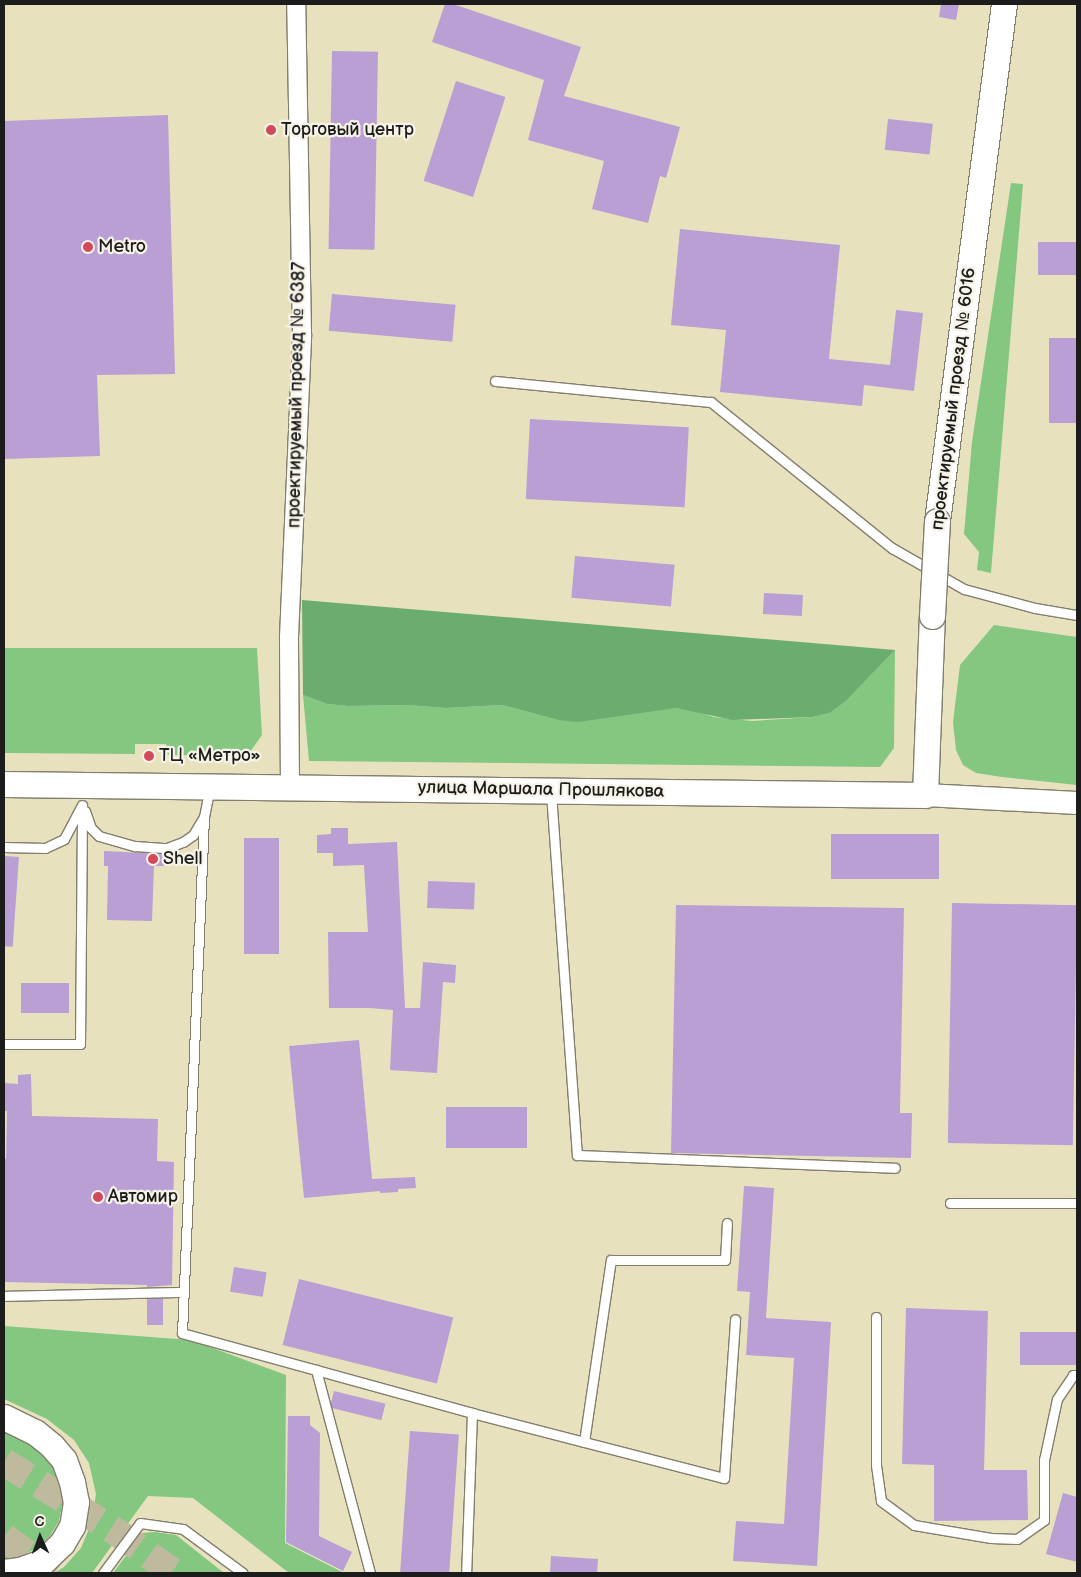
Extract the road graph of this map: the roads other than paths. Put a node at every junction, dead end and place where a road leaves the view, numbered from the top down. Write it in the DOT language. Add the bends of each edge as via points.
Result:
graph roads {
  1 [pos="296,4"];
  2 [pos="1004,4"];
  3 [pos="495,381"];
  4 [pos="1077,615"];
  5 [pos="4,784"];
  6 [pos="210,785"];
  7 [pos="290,786"];
  8 [pos="551,790"];
  9 [pos="82,795"];
  10 [pos="925,795"];
  11 [pos="1077,803"];
  12 [pos="204,817"];
  13 [pos="4,847"];
  14 [pos="4,1044"];
  15 [pos="895,1168"];
  16 [pos="950,1203"];
  17 [pos="1077,1203"];
  18 [pos="728,1223"];
  19 [pos="184,1292"];
  20 [pos="4,1296"];
  21 [pos="876,1317"];
  22 [pos="735,1319"];
  23 [pos="316,1370"];
  24 [pos="1077,1375"];
  25 [pos="472,1413"];
  26 [pos="4,1417"];
  27 [pos="584,1442"];
  28 [pos="4,1572"];
  29 [pos="104,1573"];
  30 [pos="242,1573"];
  31 [pos="370,1573"];
  32 [pos="466,1573"];
  1 -- 7 [label="street, проектируемый проезд № 6387" via="302,334 289,637"];
  2 -- 10 [label="main road, проектируемый проезд № 6016, bridge" via="937,522"];
  3 -- 4 [label="lane" via="711,402 892,548 964,590"];
  5 -- 9 [label="main road, улица Маршала Прошлякова"];
  6 -- 7 [label="main road, улица Маршала Прошлякова"];
  6 -- 9 [label="main road, улица Маршала Прошлякова"];
  6 -- 12 [label="lane"];
  7 -- 8 [label="main road, улица Маршала Прошлякова"];
  8 -- 10 [label="main road, улица Маршала Прошлякова"];
  8 -- 15 [label="lane" via="577,1155"];
  9 -- 12 [label="lane" via="91,828 100,836 135,846 167,848 183,842 193,835"];
  9 -- 13 [label="lane" via="64,839 45,848"];
  9 -- 14 [label="lane" via="80,1044"];
  10 -- 11 [label="street, улица Маршала Прошлякова"];
  12 -- 19 [label="lane"];
  16 -- 17 [label="lane"];
  18 -- 27 [label="lane" via="725,1260 611,1260"];
  19 -- 20 [label="lane"];
  19 -- 23 [label="lane" via="182,1333"];
  21 -- 24 [label="lane" via="876,1465 881,1501 914,1525 1017,1539 1044,1520 1044,1460 1057,1399 1073,1375"];
  22 -- 27 [label="lane" via="724,1478"];
  23 -- 25 [label="lane"];
  23 -- 31 [label="lane"];
  25 -- 27 [label="lane"];
  25 -- 32 [label="lane"];
  26 -- 28 [label="main road" via="35,1432 64,1460 76,1502 72,1526 62,1543 42,1562"];
  29 -- 30 [label="lane" via="140,1523 183,1529"];
}
